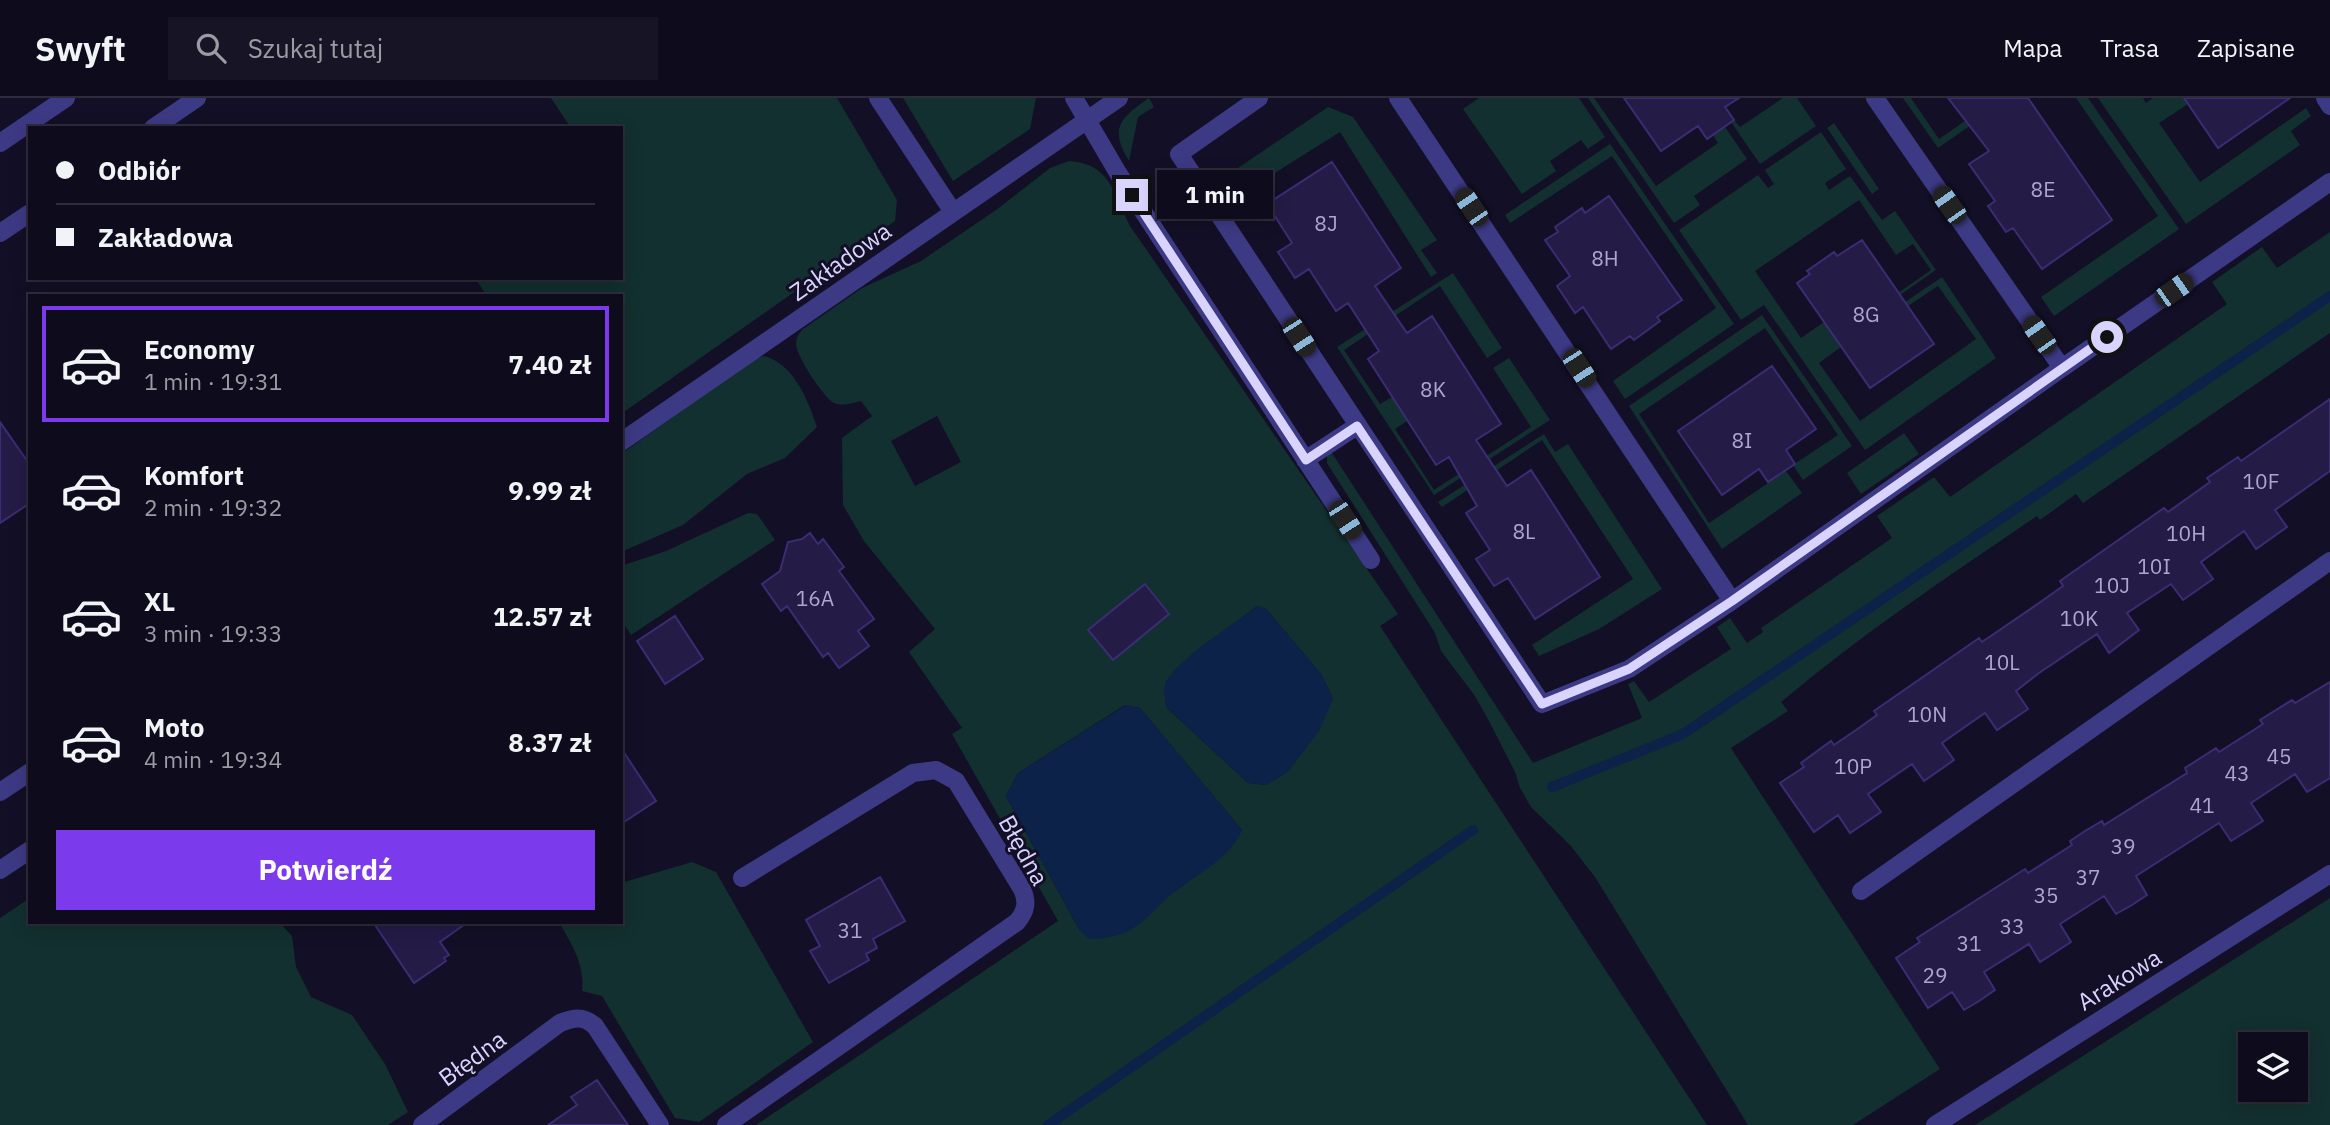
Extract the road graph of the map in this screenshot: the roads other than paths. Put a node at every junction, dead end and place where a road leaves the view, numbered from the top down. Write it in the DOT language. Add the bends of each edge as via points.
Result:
graph roads {
  1 [pos="66,98"];
  2 [pos="197,98"];
  3 [pos="878,98"];
  4 [pos="1073,98"];
  5 [pos="1119,98"];
  6 [pos="1259,98"];
  7 [pos="1398,98"];
  8 [pos="1875,98"];
  9 [pos="2325,98"];
  10 [pos="2330,106"];
  11 [pos="1087,119"];
  12 [pos="156,126"];
  13 [pos="0,143"];
  14 [pos="2330,182"];
  15 [pos="953,212"];
  16 [pos="28,214"];
  17 [pos="0,233"];
  18 [pos="2062,368"];
  19 [pos="1357,426"];
  20 [pos="623,441"];
  21 [pos="1306,460"];
  22 [pos="1371,559"];
  23 [pos="2330,561"];
  24 [pos="1732,601"];
  25 [pos="28,773"];
  26 [pos="0,792"];
  27 [pos="28,851"];
  28 [pos="0,870"];
  29 [pos="2330,874"];
  30 [pos="741,878"];
  31 [pos="1861,891"];
  32 [pos="422,1125"];
  33 [pos="660,1125"];
  34 [pos="726,1125"];
  35 [pos="1935,1125"];
  1 -- 13 [label="street"];
  2 -- 12 [label="street"];
  3 -- 15 [label="street"];
  4 -- 11 [label="street"];
  5 -- 11 [label="street, Zakładowa"];
  6 -- 19 [label="street" via="1179,154"];
  7 -- 24 [label="street"];
  8 -- 18 [label="street"];
  9 -- 10 [label="street"];
  11 -- 15 [label="street, Zakładowa"];
  11 -- 21 [label="street"];
  14 -- 18 [label="street"];
  15 -- 20 [label="street, Zakładowa"];
  16 -- 17 [label="street"];
  18 -- 24 [label="street"];
  19 -- 21 [label="street"];
  19 -- 24 [label="street" via="1542,704 1629,669"];
  21 -- 22 [label="street"];
  23 -- 31 [label="street"];
  25 -- 26 [label="street"];
  27 -- 28 [label="street"];
  29 -- 35 [label="street, Arakowa"];
  30 -- 34 [label="street, Błędna" via="913,773 936,770 957,781 1022,889 1026,907 1017,922"];
  32 -- 33 [label="street, Błędna" via="560,1023 574,1018 595,1026"];
}
